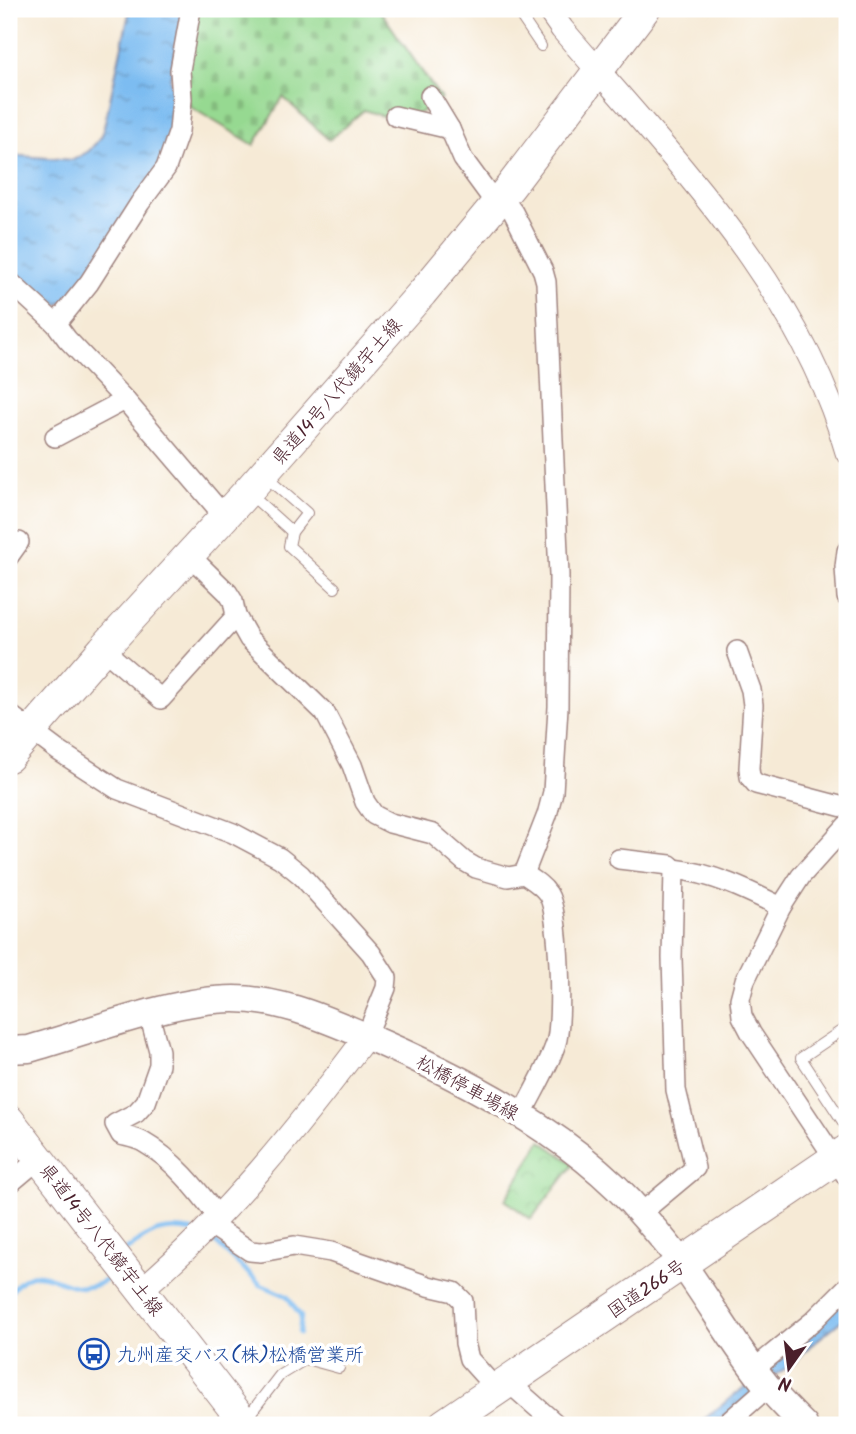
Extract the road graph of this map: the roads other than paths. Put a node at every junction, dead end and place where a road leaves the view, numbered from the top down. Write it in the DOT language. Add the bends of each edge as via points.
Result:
graph roads {
  1 [pos="191,9"];
  2 [pos="516,9"];
  3 [pos="548,9"];
  4 [pos="645,9"];
  5 [pos="541,46"];
  6 [pos="598,72"];
  7 [pos="430,96"];
  8 [pos="395,116"];
  9 [pos="450,129"];
  10 [pos="499,201"];
  11 [pos="9,281"];
  12 [pos="56,324"];
  13 [pos="125,400"];
  14 [pos="55,437"];
  15 [pos="846,445"];
  16 [pos="255,483"];
  17 [pos="224,516"];
  18 [pos="292,532"];
  19 [pos="847,551"];
  20 [pos="189,555"];
  21 [pos="335,588"];
  22 [pos="847,597"];
  23 [pos="236,616"];
  24 [pos="103,649"];
  25 [pos="737,650"];
  26 [pos="20,723"];
  27 [pos="9,757"];
  28 [pos="847,808"];
  29 [pos="847,825"];
  30 [pos="619,859"];
  31 [pos="674,869"];
  32 [pos="524,874"];
  33 [pos="780,907"];
  34 [pos="149,1014"];
  35 [pos="847,1027"];
  36 [pos="366,1037"];
  37 [pos="9,1050"];
  38 [pos="521,1116"];
  39 [pos="9,1120"];
  40 [pos="847,1128"];
  41 [pos="40,1158"];
  42 [pos="843,1162"];
  43 [pos="9,1184"];
  44 [pos="641,1213"];
  45 [pos="208,1228"];
  46 [pos="683,1264"];
  47 [pos="847,1287"];
  48 [pos="141,1290"];
  49 [pos="339,1368"];
  50 [pos="761,1379"];
  51 [pos="501,1385"];
  52 [pos="244,1424"];
  53 [pos="450,1424"];
  54 [pos="557,1425"];
  55 [pos="724,1425"];
  56 [pos="804,1425"];
  1 -- 12 [label="street" via="180,70 179,131 166,169"];
  2 -- 5 [label="lane"];
  3 -- 6 [label="street"];
  4 -- 6 [label="main road, 県道14号八代鏡宇土線"];
  6 -- 10 [label="main road, 県道14号八代鏡宇土線"];
  6 -- 15 [label="street" via="746,247 810,359"];
  7 -- 9 [label="street"];
  8 -- 9 [label="street"];
  9 -- 10 [label="street" via="463,159"];
  10 -- 16 [label="main road, 県道14号八代鏡宇土線"];
  10 -- 32 [label="street" via="519,224 546,282 557,508 560,643 553,792"];
  11 -- 12 [label="street"];
  12 -- 13 [label="street"];
  13 -- 14 [label="street"];
  13 -- 17 [label="street"];
  16 -- 17 [label="main road, 県道14号八代鏡宇土線"];
  16 -- 18 [label="lane"];
  16 -- 18 [label="lane" via="307,513"];
  17 -- 20 [label="main road, 県道14号八代鏡宇土線"];
  18 -- 21 [label="lane" via="289,545"];
  19 -- 22 [label="street"];
  20 -- 23 [label="street" via="228,593"];
  20 -- 24 [label="main road, 県道14号八代鏡宇土線"];
  23 -- 24 [label="street" via="161,699"];
  23 -- 32 [label="street" via="250,639 325,713 374,815 433,834 476,868 508,877"];
  24 -- 26 [label="main road, 県道14号八代鏡宇土線"];
  25 -- 28 [label="street" via="753,705 750,777 756,784"];
  26 -- 27 [label="main road, 県道14号八代鏡宇土線"];
  26 -- 36 [label="street" via="117,789 233,834 280,858 301,875 371,953 387,978"];
  29 -- 33 [label="street"];
  30 -- 31 [label="street"];
  31 -- 33 [label="street" via="713,877"];
  31 -- 44 [label="street" via="676,1090 695,1168"];
  32 -- 38 [label="street" via="541,884 554,911 559,1024 556,1044"];
  33 -- 42 [label="street" via="745,980 742,1016"];
  34 -- 36 [label="main road, 松橋停車場線" via="194,1003 267,1001"];
  34 -- 37 [label="main road, 松橋停車場線" via="29,1049"];
  34 -- 45 [label="street" via="159,1051 156,1076 146,1102 115,1124 121,1135 159,1153 187,1180"];
  35 -- 40 [label="lane" via="801,1058"];
  36 -- 38 [label="main road, 松橋停車場線" via="435,1067"];
  36 -- 45 [label="street"];
  38 -- 44 [label="main road, 松橋停車場線" via="588,1162"];
  39 -- 41 [label="main road, 県道14号八代鏡宇土線"];
  41 -- 43 [label="street"];
  41 -- 48 [label="main road, 県道14号八代鏡宇土線"];
  42 -- 46 [label="highway, 国道266号"];
  44 -- 46 [label="main road, 松橋停車場線"];
  45 -- 48 [label="street"];
  45 -- 51 [label="street" via="250,1251 294,1246 331,1252 454,1292 466,1313 469,1359"];
  46 -- 50 [label="main road, 松橋停車場線"];
  46 -- 51 [label="highway, 国道266号"];
  47 -- 50 [label="street"];
  48 -- 52 [label="main road, 県道14号八代鏡宇土線"];
  49 -- 52 [label="lane" via="306,1359 280,1375"];
  50 -- 55 [label="street"];
  50 -- 56 [label="main road, 松橋停車場線"];
  51 -- 53 [label="highway, 国道266号"];
  51 -- 54 [label="street"];
}
